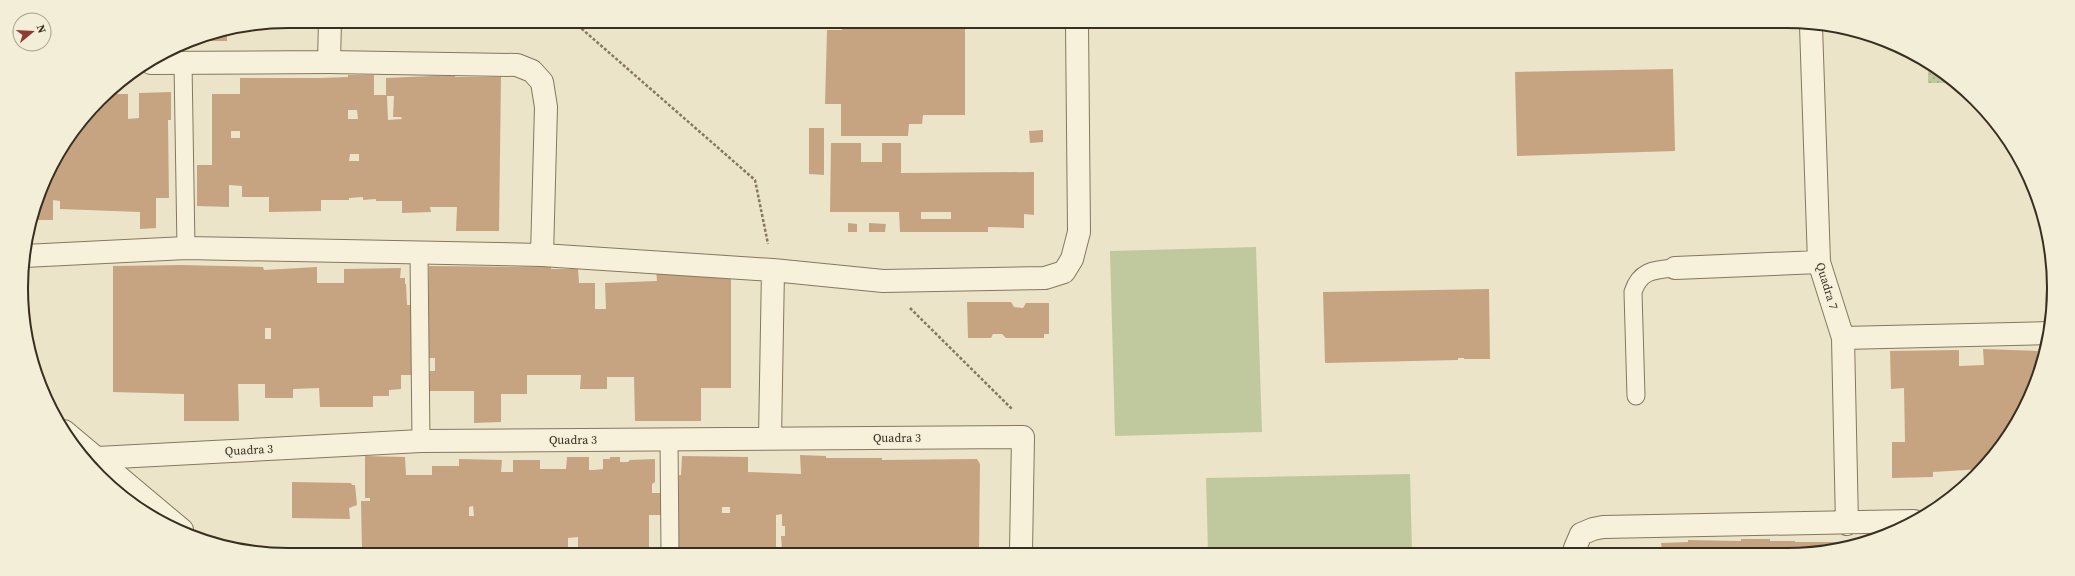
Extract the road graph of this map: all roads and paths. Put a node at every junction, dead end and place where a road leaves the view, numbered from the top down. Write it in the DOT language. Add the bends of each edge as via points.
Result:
graph roads {
  1 [pos="330,28"];
  2 [pos="581,28"];
  3 [pos="1077,28"];
  4 [pos="1811,29"];
  5 [pos="329,62"];
  6 [pos="158,63"];
  7 [pos="183,63"];
  8 [pos="186,248"];
  9 [pos="419,254"];
  10 [pos="542,255"];
  11 [pos="30,256"];
  12 [pos="1818,262"];
  13 [pos="1675,268"];
  14 [pos="773,270"];
  15 [pos="883,281"];
  16 [pos="2043,333"];
  17 [pos="1843,338"];
  18 [pos="1636,396"];
  19 [pos="1023,437"];
  20 [pos="770,438"];
  21 [pos="669,440"];
  22 [pos="421,441"];
  23 [pos="81,444"];
  24 [pos="98,458"];
  25 [pos="162,515"];
  26 [pos="1901,522"];
  27 [pos="1847,524"];
  28 [pos="670,548"];
  29 [pos="1021,548"];
  30 [pos="1574,548"];
  1 -- 5 [label="street"];
  2 -- 14 [label="path" via="755,180"];
  3 -- 15 [label="street" via="1079,232 1072,259 1064,272 1045,278"];
  4 -- 12 [label="street, Quadra 7"];
  5 -- 7 [label="street"];
  5 -- 10 [label="street" via="516,65 532,71 542,82 546,107"];
  6 -- 7 [label="street"];
  7 -- 8 [label="lane"];
  8 -- 9 [label="street"];
  8 -- 11 [label="street"];
  9 -- 10 [label="street"];
  9 -- 22 [label="lane"];
  10 -- 14 [label="street"];
  12 -- 13 [label="street"];
  12 -- 17 [label="street, Quadra 7"];
  13 -- 18 [label="lane" via="1646,273 1636,281 1633,292"];
  14 -- 15 [label="street"];
  14 -- 20 [label="street"];
  15 -- 19 [label="path" via="1021,418"];
  16 -- 17 [label="street"];
  17 -- 27 [label="street, Quadra 7"];
  19 -- 20 [label="street, Quadra 3"];
  19 -- 29 [label="street"];
  20 -- 21 [label="street, Quadra 3"];
  21 -- 22 [label="street, Quadra 3"];
  21 -- 28 [label="lane"];
  22 -- 24 [label="street, Quadra 3"];
  23 -- 24 [label="street"];
  24 -- 25 [label="street"];
  26 -- 27 [label="street"];
  27 -- 30 [label="street" via="1603,527 1592,528 1581,534"];
}
